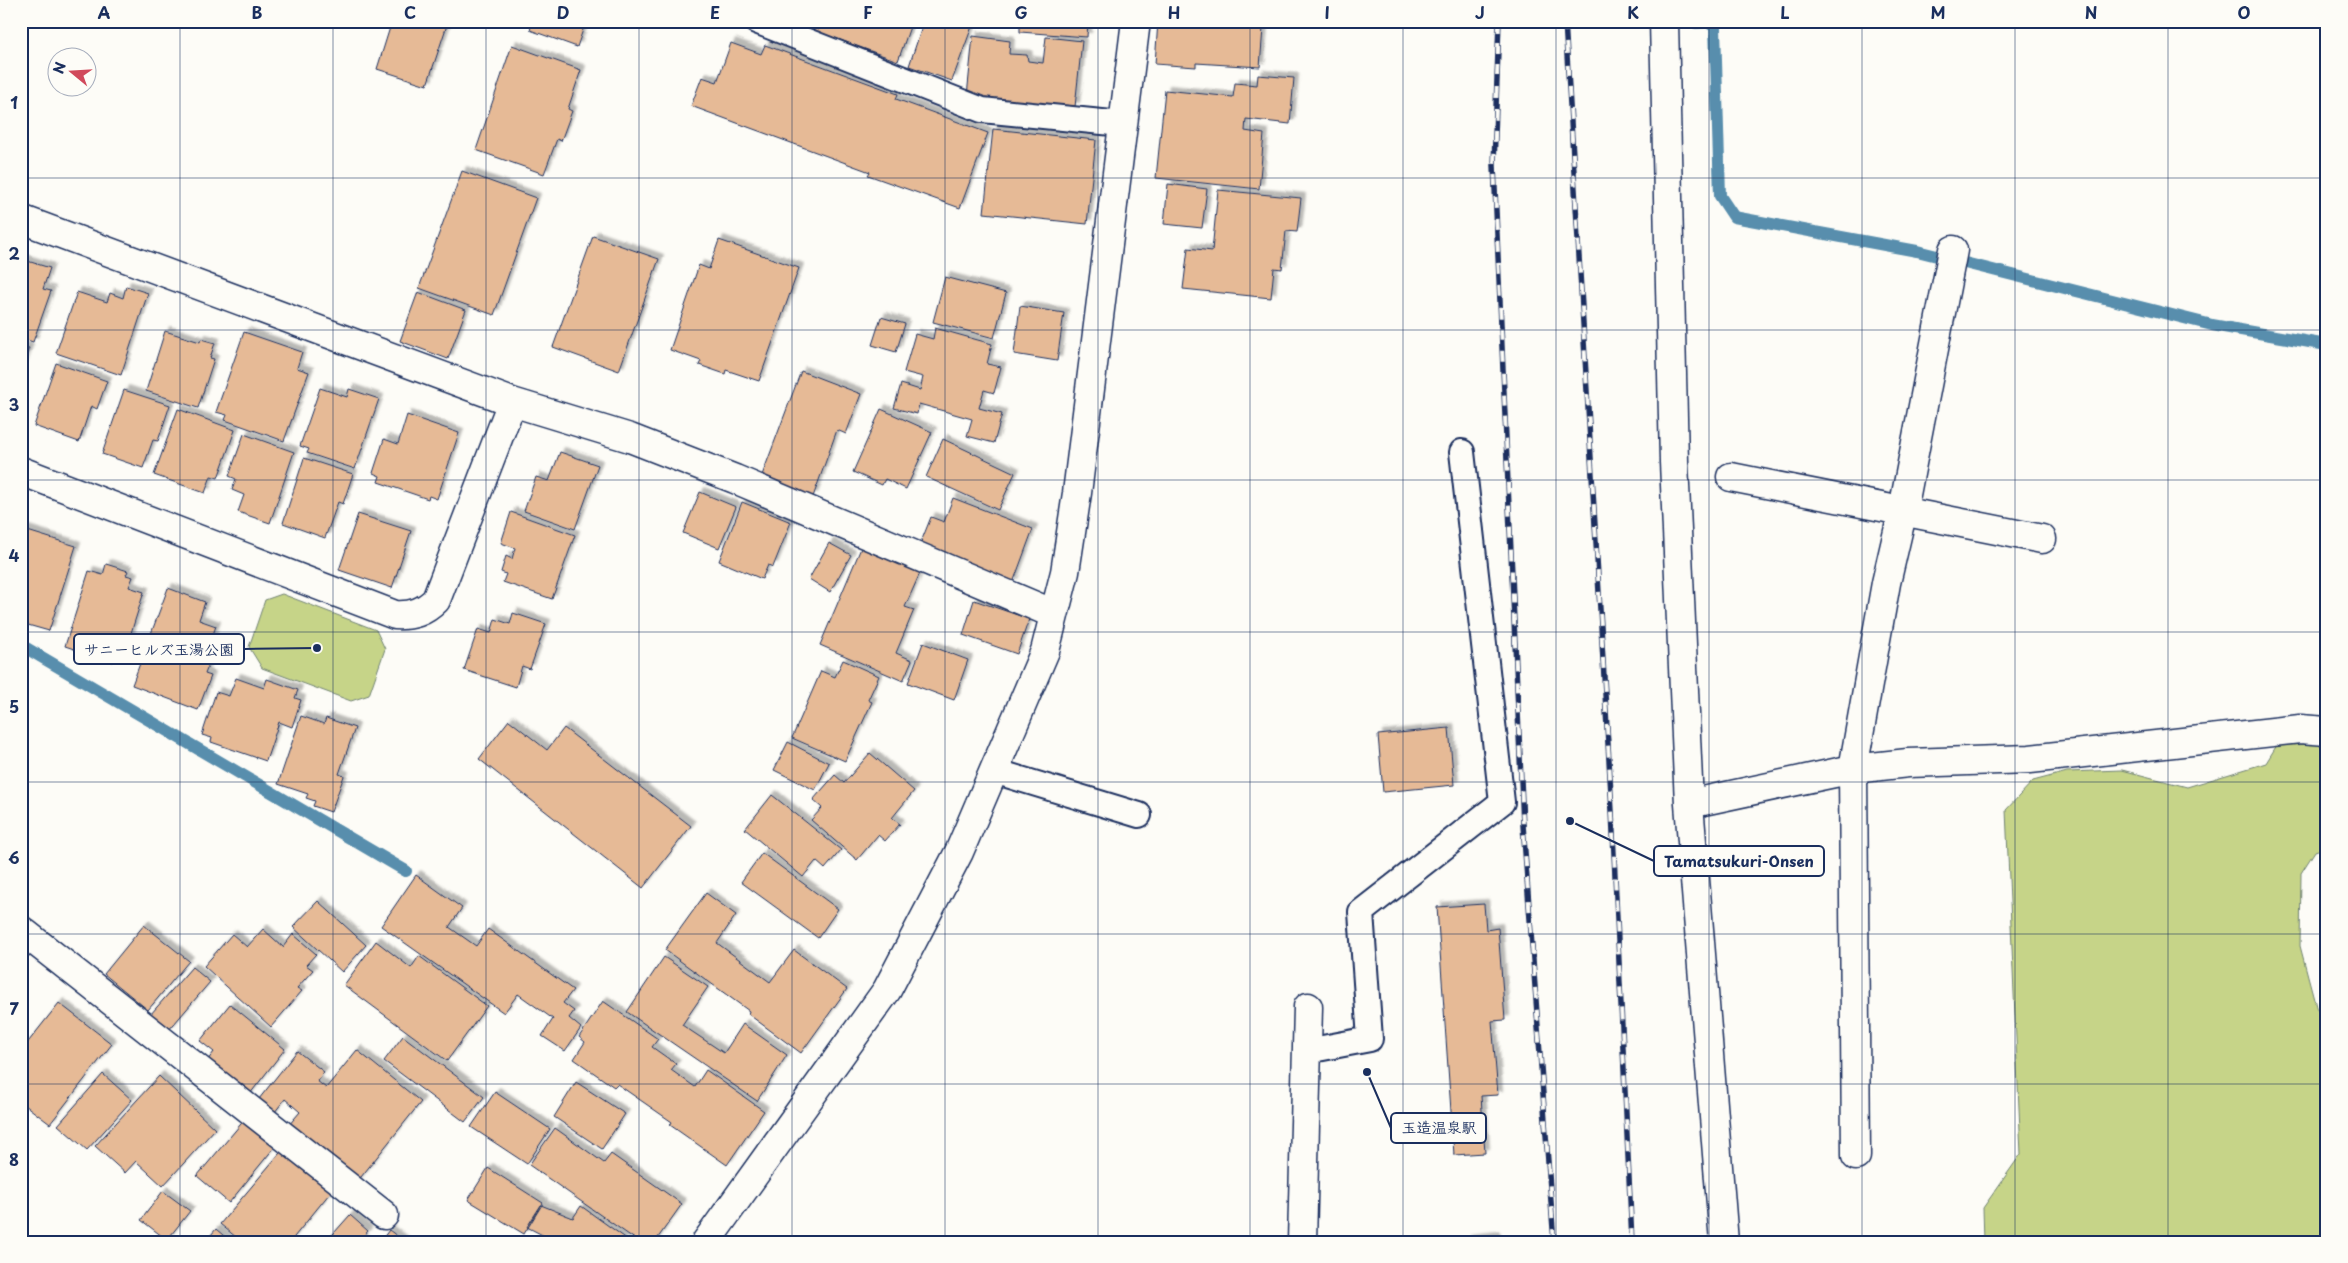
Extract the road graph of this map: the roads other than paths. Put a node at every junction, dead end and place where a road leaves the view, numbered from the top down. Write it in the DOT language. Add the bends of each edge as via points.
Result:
graph roads {
  1 [pos="756,21"];
  2 [pos="1136,21"];
  3 [pos="1664,21"];
  4 [pos="1122,124"];
  5 [pos="21,219"];
  6 [pos="1951,261"];
  7 [pos="512,402"];
  8 [pos="1462,452"];
  9 [pos="21,471"];
  10 [pos="1731,477"];
  11 [pos="1903,510"];
  12 [pos="2042,539"];
  13 [pos="1054,614"];
  14 [pos="2327,731"];
  15 [pos="1853,768"];
  16 [pos="994,771"];
  17 [pos="1688,804"];
  18 [pos="1139,815"];
  19 [pos="21,930"];
  20 [pos="1308,1006"];
  21 [pos="1307,1051"];
  22 [pos="1856,1156"];
  23 [pos="384,1215"];
  24 [pos="706,1242"];
  25 [pos="1302,1242"];
  26 [pos="1724,1242"];
  1 -- 4 [label="lane" via="982,110"];
  2 -- 4 [label="street"];
  3 -- 17 [label="street" via="1674,462"];
  4 -- 13 [label="street" via="1077,493 1065,572"];
  5 -- 7 [label="street"];
  6 -- 11 [label="street"];
  7 -- 9 [label="street" via="436,600 428,608 406,616"];
  7 -- 13 [label="street" via="630,438 735,479"];
  8 -- 21 [label="lane" via="1502,802 1362,912 1370,1040"];
  10 -- 11 [label="street"];
  11 -- 12 [label="street"];
  11 -- 15 [label="street" via="1886,583"];
  13 -- 16 [label="street" via="1046,651"];
  14 -- 15 [label="street" via="2300,729 2030,758"];
  15 -- 17 [label="street"];
  15 -- 22 [label="street"];
  16 -- 18 [label="lane"];
  16 -- 24 [label="street" via="959,852 887,990"];
  17 -- 26 [label="street"];
  19 -- 23 [label="street"];
  20 -- 21 [label="street"];
  21 -- 25 [label="street"];
}
